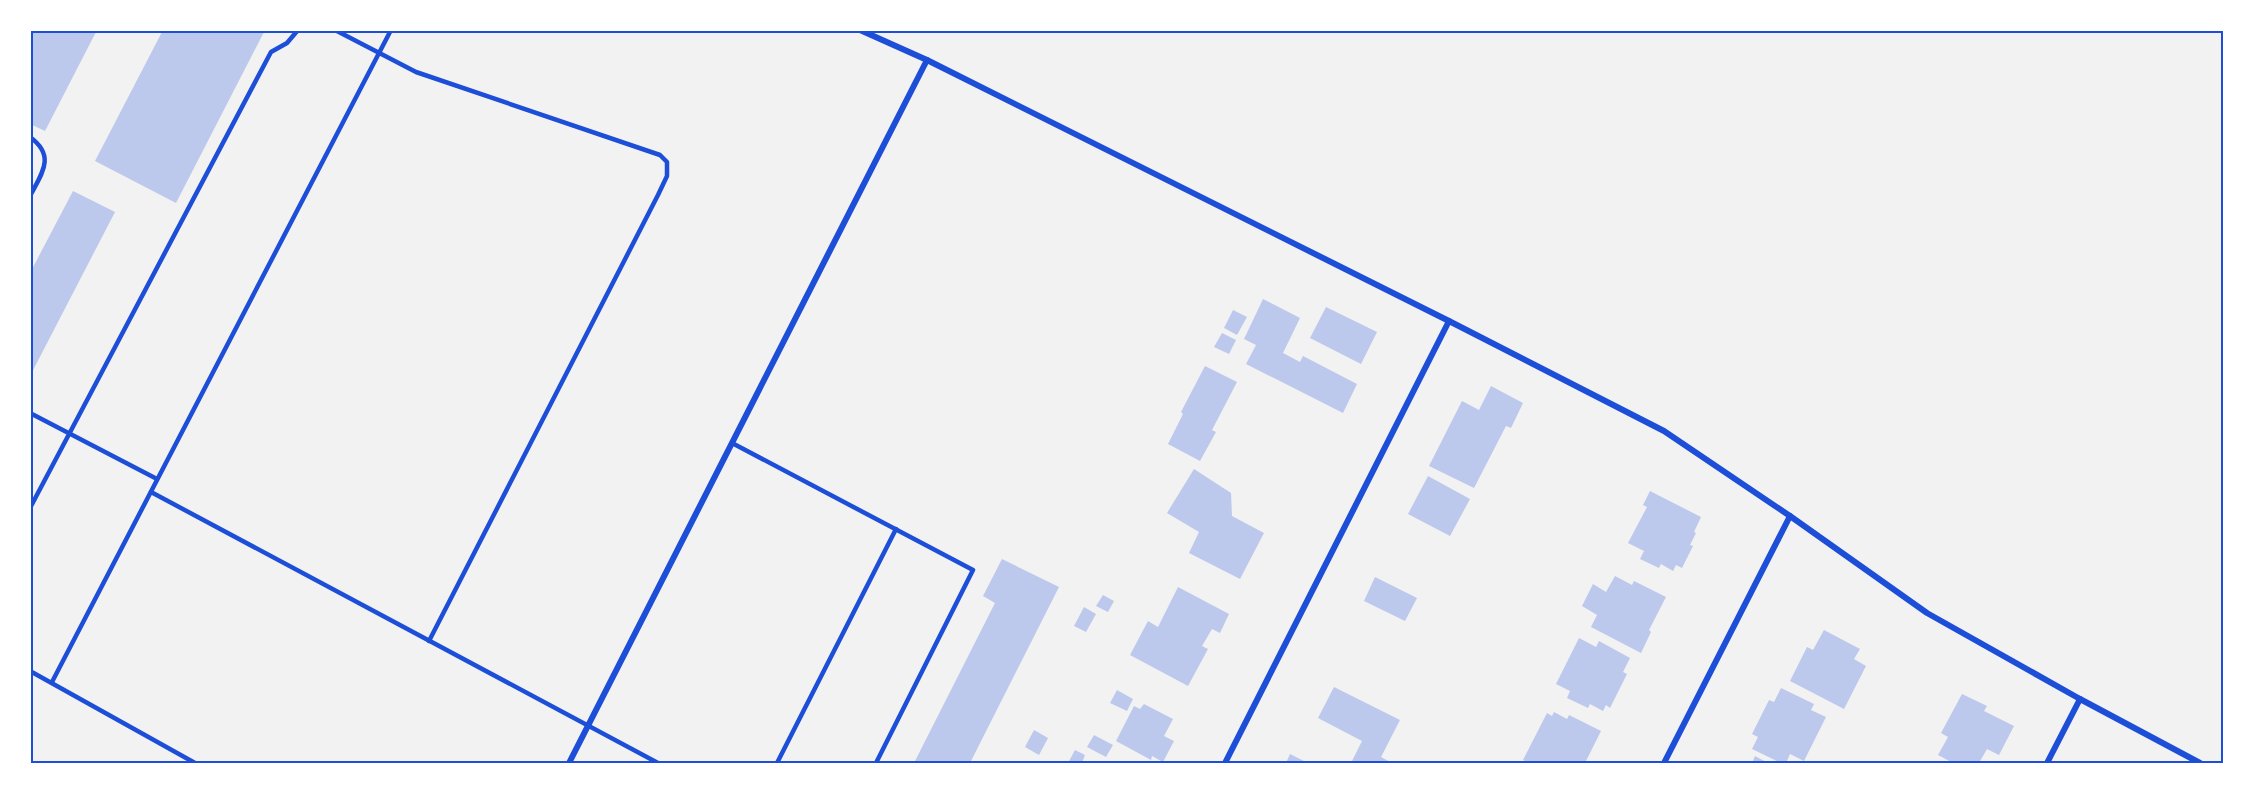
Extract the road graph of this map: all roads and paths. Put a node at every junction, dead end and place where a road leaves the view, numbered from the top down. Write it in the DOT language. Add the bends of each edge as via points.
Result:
graph roads {
  1 [pos="298,30"];
  2 [pos="335,30"];
  3 [pos="391,30"];
  4 [pos="860,30"];
  5 [pos="379,54"];
  6 [pos="927,60"];
  7 [pos="30,137"];
  8 [pos="30,196"];
  9 [pos="1449,321"];
  10 [pos="30,413"];
  11 [pos="70,434"];
  12 [pos="732,443"];
  13 [pos="158,479"];
  14 [pos="151,492"];
  15 [pos="30,508"];
  16 [pos="1790,516"];
  17 [pos="896,529"];
  18 [pos="429,641"];
  19 [pos="30,671"];
  20 [pos="52,682"];
  21 [pos="2080,699"];
  22 [pos="588,727"];
  23 [pos="195,763"];
  24 [pos="569,763"];
  25 [pos="658,763"];
  26 [pos="777,763"];
  27 [pos="876,763"];
  28 [pos="1225,763"];
  29 [pos="1664,763"];
  30 [pos="2048,763"];
  31 [pos="2200,763"];
  1 -- 11 [label="lane" via="287,43 271,52"];
  2 -- 5 [label="lane"];
  3 -- 5 [label="lane"];
  4 -- 6 [label="street"];
  5 -- 13 [label="lane"];
  5 -- 18 [label="lane" via="416,72 660,155 668,162 667,176 658,195"];
  6 -- 9 [label="street"];
  6 -- 12 [label="street"];
  7 -- 8 [label="lane" via="41,145 45,159 43,172"];
  9 -- 16 [label="street" via="1664,431"];
  9 -- 28 [label="street"];
  10 -- 11 [label="lane"];
  11 -- 13 [label="lane"];
  11 -- 15 [label="lane"];
  12 -- 17 [label="lane"];
  12 -- 22 [label="street"];
  13 -- 14 [label="lane"];
  14 -- 18 [label="lane"];
  14 -- 20 [label="lane"];
  16 -- 21 [label="street" via="1927,613"];
  16 -- 29 [label="street"];
  17 -- 26 [label="lane"];
  17 -- 27 [label="lane" via="973,570"];
  18 -- 22 [label="lane"];
  19 -- 20 [label="lane"];
  20 -- 23 [label="lane"];
  21 -- 30 [label="street"];
  21 -- 31 [label="street"];
  22 -- 24 [label="street"];
  22 -- 25 [label="lane"];
}
